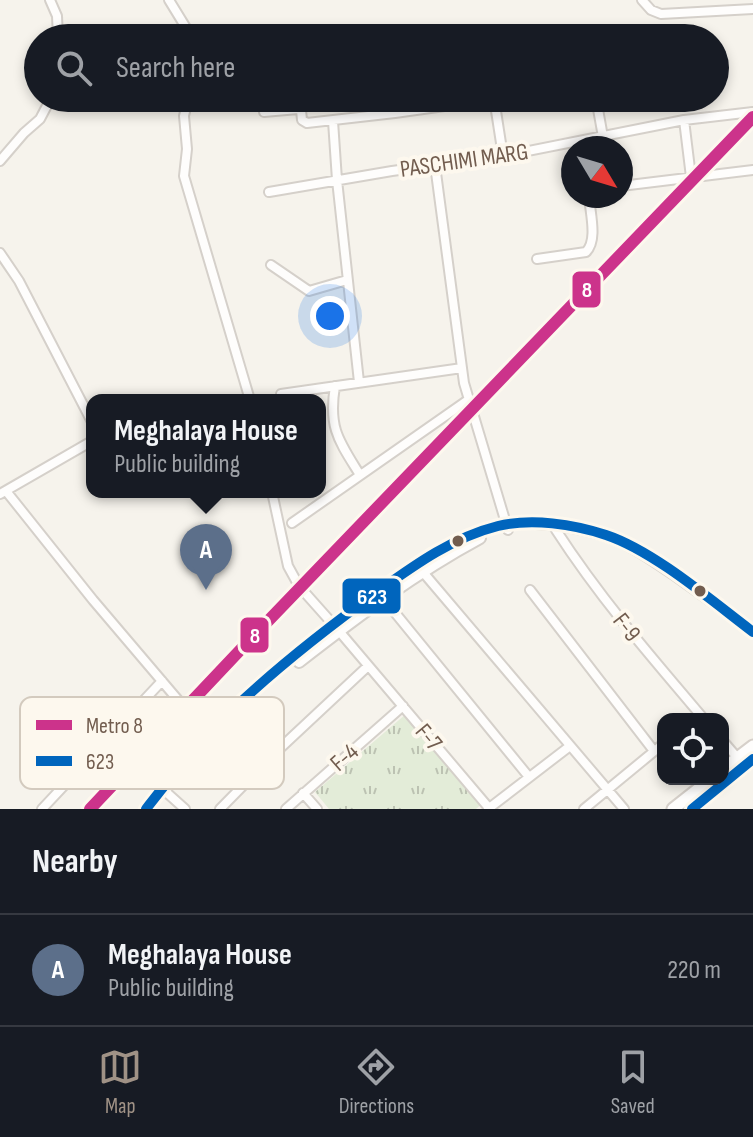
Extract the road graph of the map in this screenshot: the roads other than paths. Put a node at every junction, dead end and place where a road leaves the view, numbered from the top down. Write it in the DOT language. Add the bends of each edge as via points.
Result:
graph roads {
  1 [pos="50,0"];
  2 [pos="169,0"];
  3 [pos="642,0"];
  4 [pos="753,9"];
  5 [pos="57,24"];
  6 [pos="184,24"];
  7 [pos="44,112"];
  8 [pos="185,112"];
  9 [pos="301,112"];
  10 [pos="402,112"];
  11 [pos="496,112"];
  12 [pos="599,112"];
  13 [pos="753,112"];
  14 [pos="395,113"];
  15 [pos="684,120"];
  16 [pos="333,121"];
  17 [pos="603,136"];
  18 [pos="608,136"];
  19 [pos="561,148"];
  20 [pos="503,156"];
  21 [pos="0,161"];
  22 [pos="435,165"];
  23 [pos="753,170"];
  24 [pos="691,177"];
  25 [pos="337,180"];
  26 [pos="633,184"];
  27 [pos="269,192"];
  28 [pos="590,208"];
  29 [pos="0,253"];
  30 [pos="537,259"];
  31 [pos="271,265"];
  32 [pos="347,280"];
  33 [pos="462,368"];
  34 [pos="359,382"];
  35 [pos="335,386"];
  36 [pos="248,394"];
  37 [pos="281,394"];
  38 [pos="468,400"];
  39 [pos="86,410"];
  40 [pos="86,445"];
  41 [pos="360,475"];
  42 [pos="3,493"];
  43 [pos="273,498"];
  44 [pos="292,523"];
  45 [pos="507,527"];
  46 [pos="556,530"];
  47 [pos="422,571"];
  48 [pos="530,590"];
  49 [pos="383,598"];
  50 [pos="336,628"];
  51 [pos="753,633"];
  52 [pos="368,666"];
  53 [pos="162,681"];
  54 [pos="147,697"];
  55 [pos="175,697"];
  56 [pos="257,697"];
  57 [pos="403,706"];
  58 [pos="696,713"];
  59 [pos="284,745"];
  60 [pos="570,746"];
  61 [pos="729,746"];
  62 [pos="753,746"];
  63 [pos="657,749"];
  64 [pos="654,751"];
  65 [pos="745,761"];
  66 [pos="529,777"];
  67 [pos="703,785"];
  68 [pos="61,789"];
  69 [pos="166,789"];
  70 [pos="168,789"];
  71 [pos="240,789"];
  72 [pos="608,790"];
  73 [pos="166,792"];
  74 [pos="303,793"];
  75 [pos="42,809"];
  76 [pos="149,809"];
  77 [pos="185,809"];
  78 [pos="220,809"];
  79 [pos="286,809"];
  80 [pos="317,809"];
  81 [pos="488,809"];
  82 [pos="584,809"];
  83 [pos="624,809"];
  84 [pos="673,809"];
  85 [pos="692,809"];
  1 -- 5 [label="street"];
  2 -- 6 [label="street"];
  3 -- 4 [label="street" via="661,14"];
  7 -- 21 [label="street"];
  8 -- 36 [label="street" via="184,176"];
  9 -- 16 [label="street" via="306,123"];
  10 -- 14 [label="street"];
  11 -- 20 [label="street"];
  12 -- 17 [label="street"];
  13 -- 15 [label="street, PASCHIMI MARG"];
  14 -- 16 [label="street"];
  15 -- 18 [label="street, PASCHIMI MARG"];
  15 -- 24 [label="street"];
  16 -- 25 [label="street"];
  19 -- 20 [label="street, PASCHIMI MARG"];
  20 -- 22 [label="street, PASCHIMI MARG"];
  22 -- 25 [label="street, PASCHIMI MARG"];
  22 -- 33 [label="street"];
  23 -- 24 [label="street"];
  24 -- 26 [label="street"];
  25 -- 27 [label="street, PASCHIMI MARG"];
  25 -- 32 [label="street"];
  28 -- 30 [label="street" via="590,249"];
  29 -- 39 [label="street"];
  31 -- 32 [label="street" via="309,291"];
  32 -- 34 [label="street"];
  33 -- 34 [label="street"];
  33 -- 38 [label="street"];
  34 -- 35 [label="street"];
  35 -- 37 [label="street"];
  35 -- 41 [label="street" via="334,428"];
  38 -- 41 [label="street"];
  38 -- 45 [label="street"];
  40 -- 42 [label="street"];
  41 -- 44 [label="street"];
  42 -- 53 [label="street"];
  43 -- 50 [label="street, F-7" via="293,577"];
  45 -- 46 [label="street"];
  45 -- 47 [label="street"];
  45 -- 50 [label="street" via="481,531 444,549 392,581"];
  45 -- 51 [label="street" via="552,525 609,536 644,554"];
  46 -- 51 [label="street" via="590,534 628,550"];
  46 -- 58 [label="street, F-9"];
  47 -- 49 [label="street"];
  47 -- 60 [label="street"];
  48 -- 64 [label="street"];
  49 -- 50 [label="street"];
  49 -- 66 [label="street"];
  50 -- 52 [label="street, F-7"];
  50 -- 56 [label="street"];
  52 -- 57 [label="street, F-7"];
  52 -- 59 [label="street"];
  53 -- 54 [label="street"];
  53 -- 55 [label="street"];
  57 -- 74 [label="street, F-4"];
  57 -- 81 [label="street, F-7"];
  60 -- 66 [label="street"];
  60 -- 72 [label="street"];
  61 -- 65 [label="street"];
  62 -- 65 [label="main road"];
  63 -- 64 [label="street"];
  64 -- 72 [label="street"];
  65 -- 85 [label="main road"];
  66 -- 81 [label="street"];
  67 -- 84 [label="main road"];
  68 -- 75 [label="street"];
  69 -- 76 [label="street"];
  70 -- 73 [label="street"];
  71 -- 78 [label="street"];
  72 -- 82 [label="street"];
  72 -- 83 [label="street"];
  73 -- 76 [label="street"];
  73 -- 77 [label="street"];
  74 -- 79 [label="street, F-4"];
  74 -- 80 [label="street"];
}
